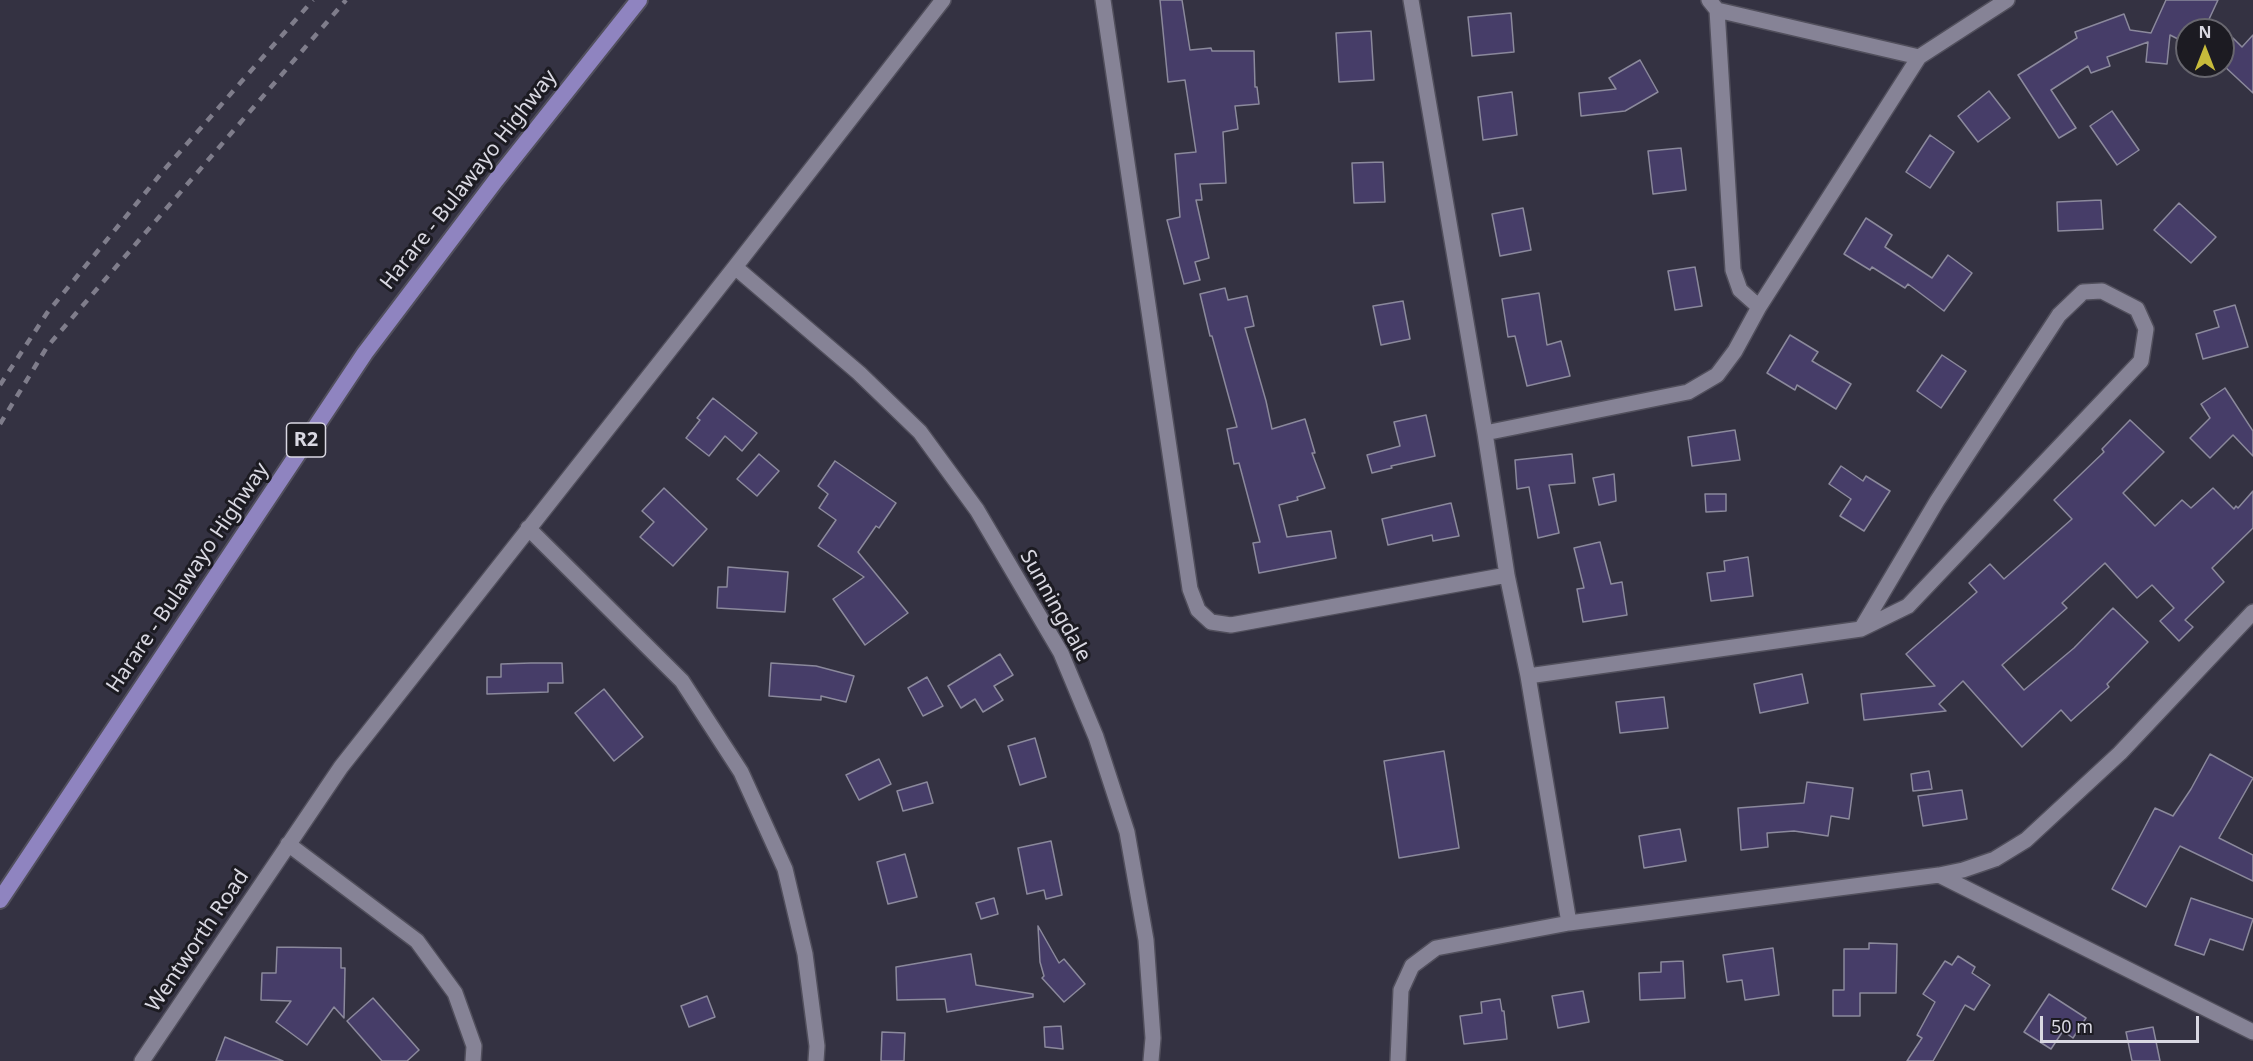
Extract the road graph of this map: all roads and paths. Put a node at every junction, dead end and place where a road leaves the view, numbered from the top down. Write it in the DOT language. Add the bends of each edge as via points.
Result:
graph roads {
  1 [pos="639,0"];
  2 [pos="943,0"];
  3 [pos="1103,0"];
  4 [pos="1411,0"];
  5 [pos="2007,0"];
  6 [pos="1713,5"];
  7 [pos="1919,57"];
  8 [pos="735,267"];
  9 [pos="1759,307"];
  10 [pos="1485,433"];
  11 [pos="528,528"];
  12 [pos="1507,575"];
  13 [pos="2253,612"];
  14 [pos="1862,629"];
  15 [pos="1528,676"];
  16 [pos="288,843"];
  17 [pos="1939,875"];
  18 [pos="0,900"];
  19 [pos="1569,922"];
  20 [pos="2253,1032"];
  21 [pos="142,1061"];
  22 [pos="473,1061"];
  23 [pos="816,1061"];
  24 [pos="1151,1061"];
  25 [pos="1398,1061"];
  1 -- 18 [label="highway, Harare - Bulawayo Highway / R2" via="503,170 365,353"];
  2 -- 8 [label="street, Wentworth Road"];
  3 -- 12 [label="street" via="1190,589 1198,610 1211,622 1231,625"];
  4 -- 10 [label="street"];
  5 -- 7 [label="street"];
  6 -- 7 [label="street"];
  6 -- 9 [label="street" via="1733,270 1740,290"];
  7 -- 9 [label="street"];
  8 -- 11 [label="street, Wentworth Road"];
  8 -- 24 [label="street, Sunningdale" via="859,373 920,432 977,510 1061,653 1096,737 1127,831 1146,940"];
  9 -- 10 [label="street" via="1717,375 1688,392"];
  10 -- 12 [label="street"];
  11 -- 16 [label="street, Wentworth Road" via="341,767"];
  11 -- 23 [label="street" via="682,681 741,772 785,869 805,954"];
  12 -- 15 [label="street"];
  13 -- 17 [label="street" via="2120,753 2026,840 1995,859"];
  14 -- 14 [label="street" via="1937,501 2059,315 2083,292 2102,291 2137,309 2146,329 2141,361 1908,606"];
  14 -- 15 [label="street"];
  15 -- 19 [label="street"];
  16 -- 21 [label="street, Wentworth Road"];
  16 -- 22 [label="street" via="417,941 455,993 474,1046"];
  17 -- 19 [label="street"];
  17 -- 20 [label="street"];
  19 -- 25 [label="street" via="1436,948 1412,966 1401,990"];
}
